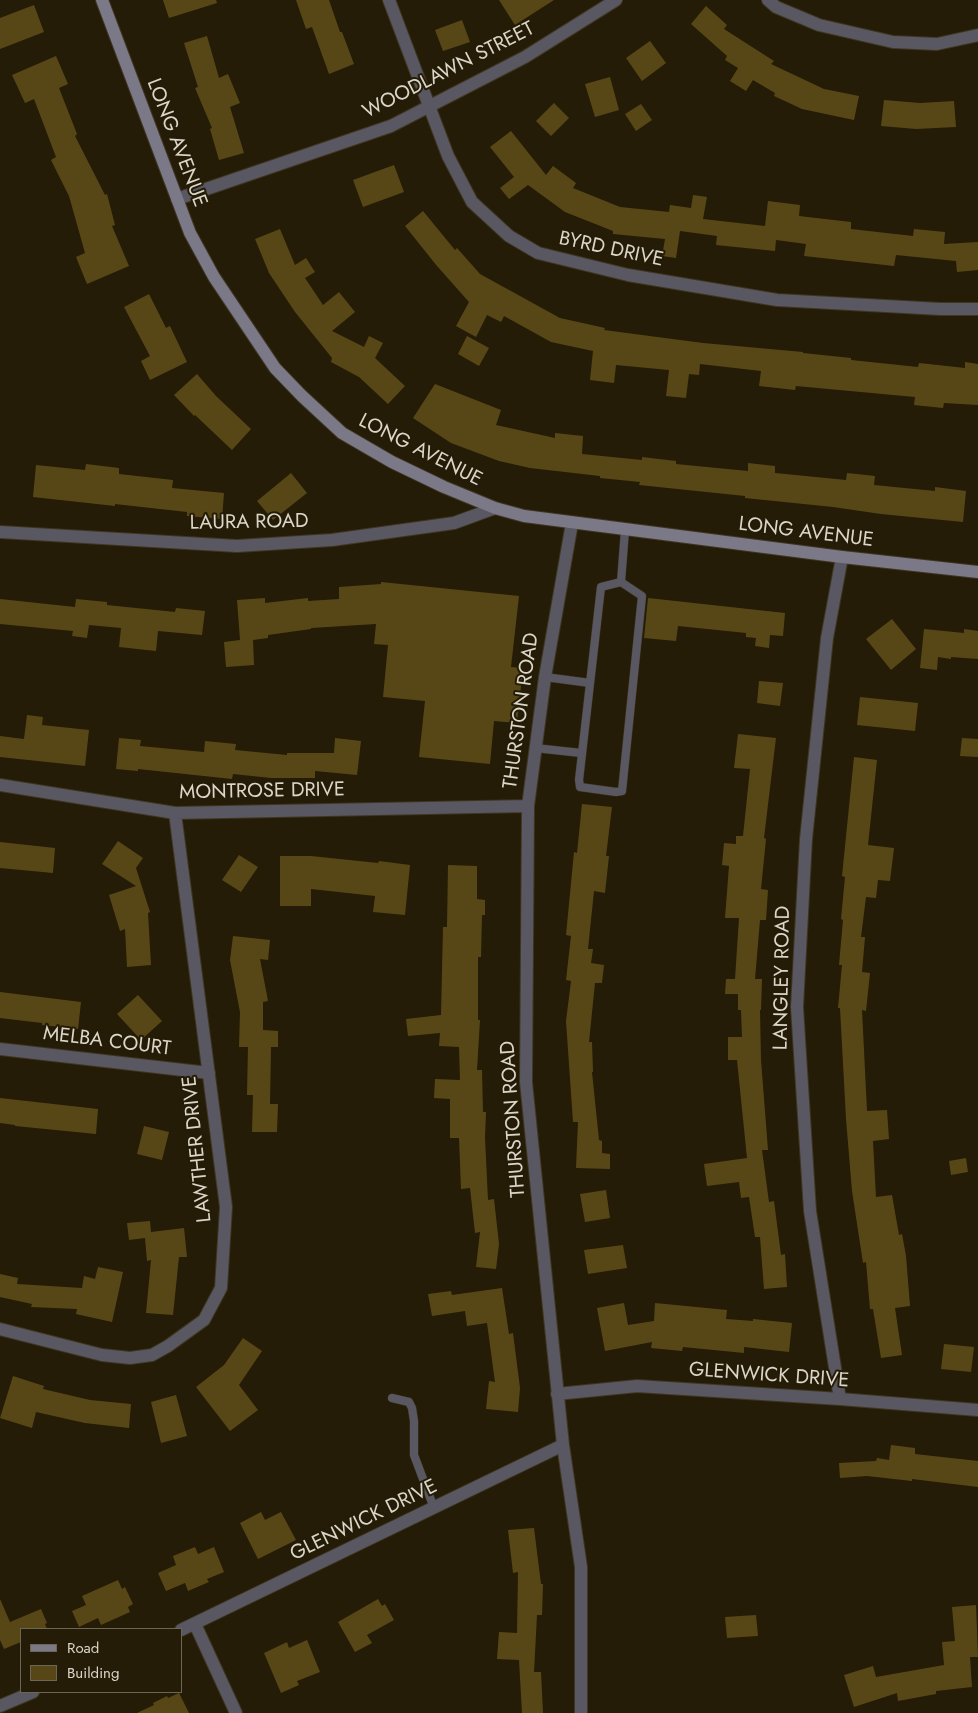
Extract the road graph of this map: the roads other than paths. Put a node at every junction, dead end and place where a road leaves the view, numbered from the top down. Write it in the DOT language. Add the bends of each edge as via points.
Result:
graph roads {
  1 [pos="102,0"];
  2 [pos="389,0"];
  3 [pos="616,0"];
  4 [pos="768,0"];
  5 [pos="978,35"];
  6 [pos="429,106"];
  7 [pos="177,199"];
  8 [pos="978,309"];
  9 [pos="495,508"];
  10 [pos="572,523"];
  11 [pos="624,530"];
  12 [pos="0,532"];
  13 [pos="842,557"];
  14 [pos="978,572"];
  15 [pos="620,582"];
  16 [pos="545,677"];
  17 [pos="590,683"];
  18 [pos="535,748"];
  19 [pos="581,754"];
  20 [pos="0,785"];
  21 [pos="528,806"];
  22 [pos="175,813"];
  23 [pos="0,1049"];
  24 [pos="209,1073"];
  25 [pos="0,1329"];
  26 [pos="557,1394"];
  27 [pos="392,1398"];
  28 [pos="840,1399"];
  29 [pos="978,1410"];
  30 [pos="563,1445"];
  31 [pos="434,1508"];
  32 [pos="195,1624"];
  33 [pos="182,1630"];
  34 [pos="31,1693"];
  35 [pos="0,1706"];
  36 [pos="236,1713"];
  37 [pos="581,1713"];
  1 -- 7 [label="street, LONG AVENUE"];
  2 -- 6 [label="street, BYRD DRIVE"];
  3 -- 6 [label="street, WOODLAWN STREET" via="525,57"];
  4 -- 5 [label="street" via="776,7 819,24 893,42 938,44"];
  6 -- 7 [label="street, WOODLAWN STREET" via="391,126"];
  6 -- 8 [label="street, BYRD DRIVE" via="448,156 472,202 509,236 538,253 628,275 777,300"];
  7 -- 9 [label="street, LONG AVENUE" via="190,233 214,277 275,368 302,396 342,433 392,462"];
  9 -- 10 [label="street, LONG AVENUE"];
  9 -- 12 [label="street, LAURA ROAD" via="454,522 332,540 237,546"];
  10 -- 11 [label="street, LONG AVENUE"];
  10 -- 16 [label="street, THURSTON ROAD"];
  11 -- 13 [label="street, LONG AVENUE"];
  11 -- 15 [label="lane"];
  13 -- 14 [label="street, LONG AVENUE"];
  13 -- 28 [label="street, LANGLEY ROAD" via="827,638 806,839 797,1007 810,1211"];
  15 -- 17 [label="lane" via="601,587"];
  15 -- 19 [label="lane" via="642,596 622,791 580,787"];
  16 -- 17 [label="lane"];
  16 -- 18 [label="street, THURSTON ROAD"];
  17 -- 19 [label="lane"];
  18 -- 19 [label="lane"];
  18 -- 21 [label="street, THURSTON ROAD"];
  20 -- 22 [label="street, MONTROSE DRIVE"];
  21 -- 22 [label="street, MONTROSE DRIVE"];
  21 -- 26 [label="street, THURSTON ROAD" via="526,1082"];
  22 -- 24 [label="street, LAWTHER DRIVE"];
  23 -- 24 [label="street, MELBA COURT"];
  24 -- 25 [label="street, LAWTHER DRIVE" via="226,1207 221,1288 204,1320 168,1346 152,1354 130,1358"];
  26 -- 28 [label="street, GLENWICK DRIVE" via="637,1386"];
  26 -- 30 [label="street, THURSTON ROAD"];
  27 -- 31 [label="lane" via="409,1402 412,1408 414,1455"];
  28 -- 29 [label="street, GLENWICK DRIVE"];
  30 -- 31 [label="street, GLENWICK DRIVE"];
  30 -- 37 [label="street, THURSTON ROAD" via="581,1567"];
  31 -- 32 [label="street, GLENWICK DRIVE"];
  32 -- 33 [label="street, GLENWICK DRIVE"];
  32 -- 36 [label="street"];
  34 -- 35 [label="street"];
}
